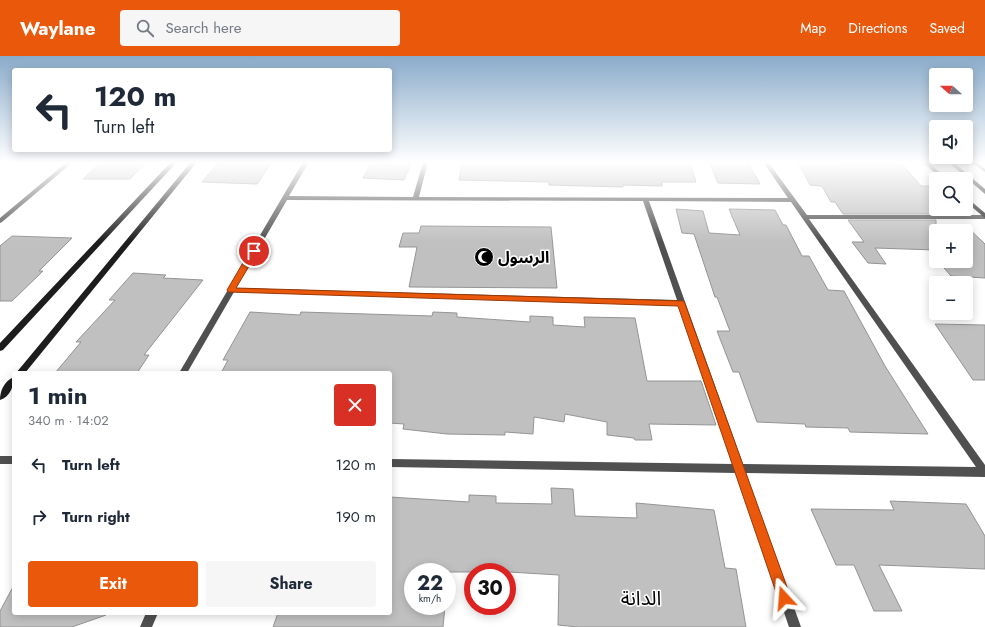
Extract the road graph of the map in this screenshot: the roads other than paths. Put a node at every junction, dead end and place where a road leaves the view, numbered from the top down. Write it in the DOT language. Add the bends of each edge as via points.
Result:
graph roads {
  1 [pos="38,189"];
  2 [pos="149,189"];
  3 [pos="172,189"];
  4 [pos="290,189"];
  5 [pos="419,189"];
  6 [pos="785,189"];
  7 [pos="285,198"];
  8 [pos="416,198"];
  9 [pos="645,199"];
  10 [pos="793,200"];
  11 [pos="973,206"];
  12 [pos="805,217"];
  13 [pos="985,217"];
  14 [pos="0,221"];
  15 [pos="231,290"];
  16 [pos="681,303"];
  17 [pos="0,348"];
  18 [pos="22,371"];
  19 [pos="184,371"];
  20 [pos="12,382"];
  21 [pos="0,397"];
  22 [pos="0,460"];
  23 [pos="12,460"];
  24 [pos="392,463"];
  25 [pos="739,468"];
  26 [pos="985,473"];
  27 [pos="151,615"];
  28 [pos="146,627"];
  29 [pos="795,627"];
  1 -- 14 [label="street"];
  2 -- 17 [label="street"];
  3 -- 18 [label="street"];
  4 -- 7 [label="street"];
  5 -- 8 [label="street"];
  6 -- 10 [label="street"];
  7 -- 8 [label="street"];
  7 -- 15 [label="street"];
  8 -- 9 [label="street"];
  9 -- 10 [label="street"];
  9 -- 16 [label="street"];
  10 -- 12 [label="street"];
  11 -- 13 [label="street"];
  12 -- 13 [label="street"];
  12 -- 26 [label="street"];
  15 -- 16 [label="street"];
  15 -- 19 [label="street"];
  16 -- 25 [label="street"];
  20 -- 21 [label="street"];
  22 -- 23 [label="street"];
  24 -- 25 [label="street"];
  25 -- 26 [label="street"];
  25 -- 29 [label="street"];
  27 -- 28 [label="street"];
}
